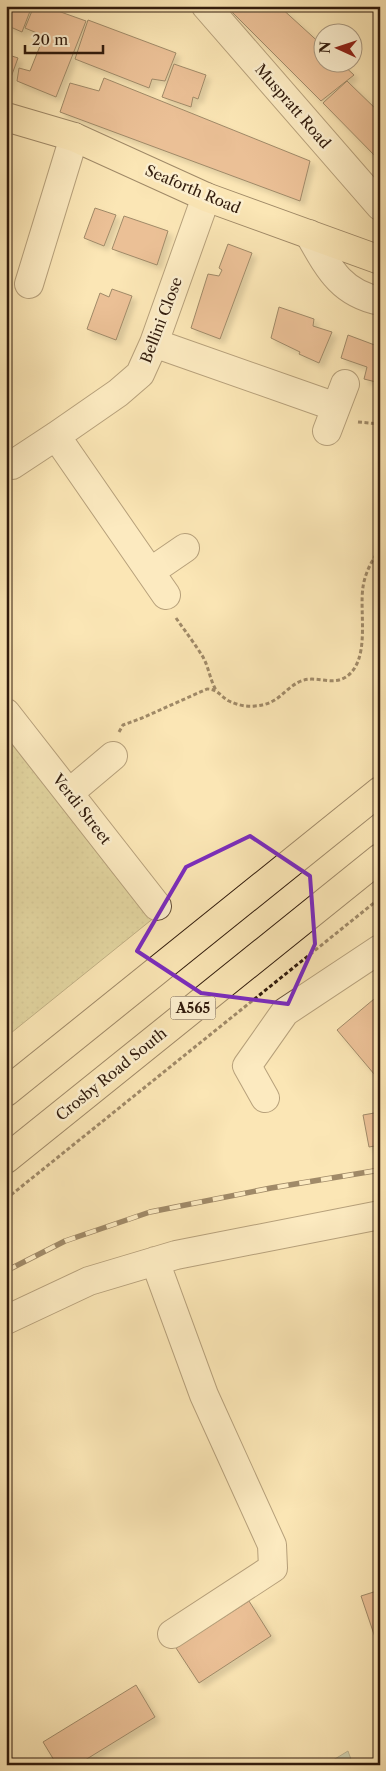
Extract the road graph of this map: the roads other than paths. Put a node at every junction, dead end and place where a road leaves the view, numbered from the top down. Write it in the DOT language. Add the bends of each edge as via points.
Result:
graph roads {
  1 [pos="206,6"];
  2 [pos="6,117"];
  3 [pos="74,137"];
  4 [pos="206,197"];
  5 [pos="380,206"];
  6 [pos="309,234"];
  7 [pos="380,260"];
  8 [pos="29,284"];
  9 [pos="380,301"];
  10 [pos="154,343"];
  11 [pos="336,407"];
  12 [pos="56,436"];
  13 [pos="12,464"];
  14 [pos="185,548"];
  15 [pos="150,572"];
  16 [pos="166,595"];
  17 [pos="6,713"];
  18 [pos="113,756"];
  19 [pos="380,792"];
  20 [pos="69,793"];
  21 [pos="380,858"];
  22 [pos="157,906"];
  23 [pos="380,949"];
  24 [pos="6,1092"];
  25 [pos="265,1098"];
  26 [pos="6,1159"];
  27 [pos="380,1215"];
  28 [pos="155,1261"];
  29 [pos="6,1320"];
  30 [pos="172,1634"];
  1 -- 5 [label="street, Muspratt Road"];
  2 -- 3 [label="main road, Seaforth Road"];
  3 -- 4 [label="main road, Seaforth Road"];
  3 -- 8 [label="street"];
  4 -- 6 [label="main road, Seaforth Road"];
  4 -- 10 [label="street, Bellini Close"];
  6 -- 7 [label="main road, Seaforth Road"];
  6 -- 9 [label="street" via="344,286 365,299"];
  10 -- 11 [label="street"];
  10 -- 12 [label="street, Bellini Close" via="134,380"];
  12 -- 13 [label="street, Bellini Close"];
  12 -- 15 [label="street"];
  14 -- 15 [label="street"];
  15 -- 16 [label="street"];
  17 -- 20 [label="street, Verdi Street"];
  18 -- 20 [label="street"];
  19 -- 24 [label="main road"];
  20 -- 22 [label="street, Verdi Street"];
  21 -- 26 [label="main road, Crosby Road South / A565"];
  23 -- 25 [label="street" via="285,1012 248,1066"];
  27 -- 28 [label="street" via="176,1254"];
  28 -- 29 [label="street" via="88,1281"];
  28 -- 30 [label="street" via="204,1395 272,1545 273,1568"];
}
